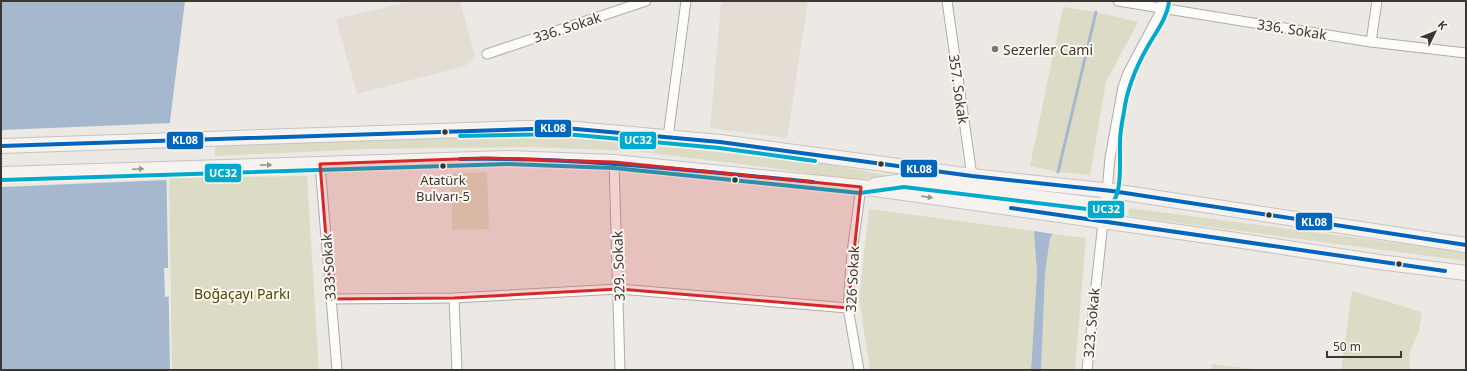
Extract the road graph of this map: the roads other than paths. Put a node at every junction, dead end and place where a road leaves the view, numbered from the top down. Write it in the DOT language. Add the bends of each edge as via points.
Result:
graph roads {
  1 [pos="646,1"];
  2 [pos="686,1"];
  3 [pos="947,1"];
  4 [pos="1118,1"];
  5 [pos="1376,1"];
  6 [pos="1163,5"];
  7 [pos="1371,42"];
  8 [pos="1466,53"];
  9 [pos="487,54"];
  10 [pos="668,137"];
  11 [pos="1,146"];
  12 [pos="614,162"];
  13 [pos="320,164"];
  14 [pos="1,174"];
  15 [pos="972,176"];
  16 [pos="861,187"];
  17 [pos="1108,196"];
  18 [pos="1105,222"];
  19 [pos="1466,245"];
  20 [pos="1466,273"];
  21 [pos="619,288"];
  22 [pos="454,298"];
  23 [pos="331,299"];
  24 [pos="848,308"];
  25 [pos="337,370"];
  26 [pos="457,370"];
  27 [pos="620,370"];
  28 [pos="859,370"];
  29 [pos="1087,370"];
  1 -- 9 [label="street, 336. Sokak"];
  2 -- 10 [label="street"];
  3 -- 15 [label="street, 357. Sokak"];
  4 -- 6 [label="street, 336. Sokak"];
  5 -- 7 [label="street"];
  6 -- 7 [label="street, 336. Sokak"];
  6 -- 17 [label="street" via="1123,87 1114,137"];
  7 -- 8 [label="street, 336. Sokak"];
  10 -- 11 [label="main road" via="564,128 522,128"];
  10 -- 15 [label="main road"];
  12 -- 13 [label="main road" via="508,158"];
  12 -- 16 [label="main road"];
  12 -- 21 [label="street, 329. Sokak"];
  14 -- 13 [label="main road, one-way"];
  13 -- 23 [label="street, 333 Sokak"];
  15 -- 17 [label="main road"];
  16 -- 17 [label="main road" via="904,180"];
  16 -- 18 [label="main road, one-way"];
  16 -- 24 [label="street, 326 Sokak" via="852,252"];
  17 -- 18 [label="main road"];
  17 -- 19 [label="main road"];
  18 -- 20 [label="main road"];
  18 -- 29 [label="street, 323. Sokak" via="1096,277"];
  21 -- 22 [label="street"];
  21 -- 24 [label="street"];
  21 -- 27 [label="street, 329. Sokak"];
  22 -- 23 [label="street"];
  22 -- 26 [label="street"];
  23 -- 25 [label="street, 333 Sokak"];
  24 -- 28 [label="street, 326 Sokak"];
}
